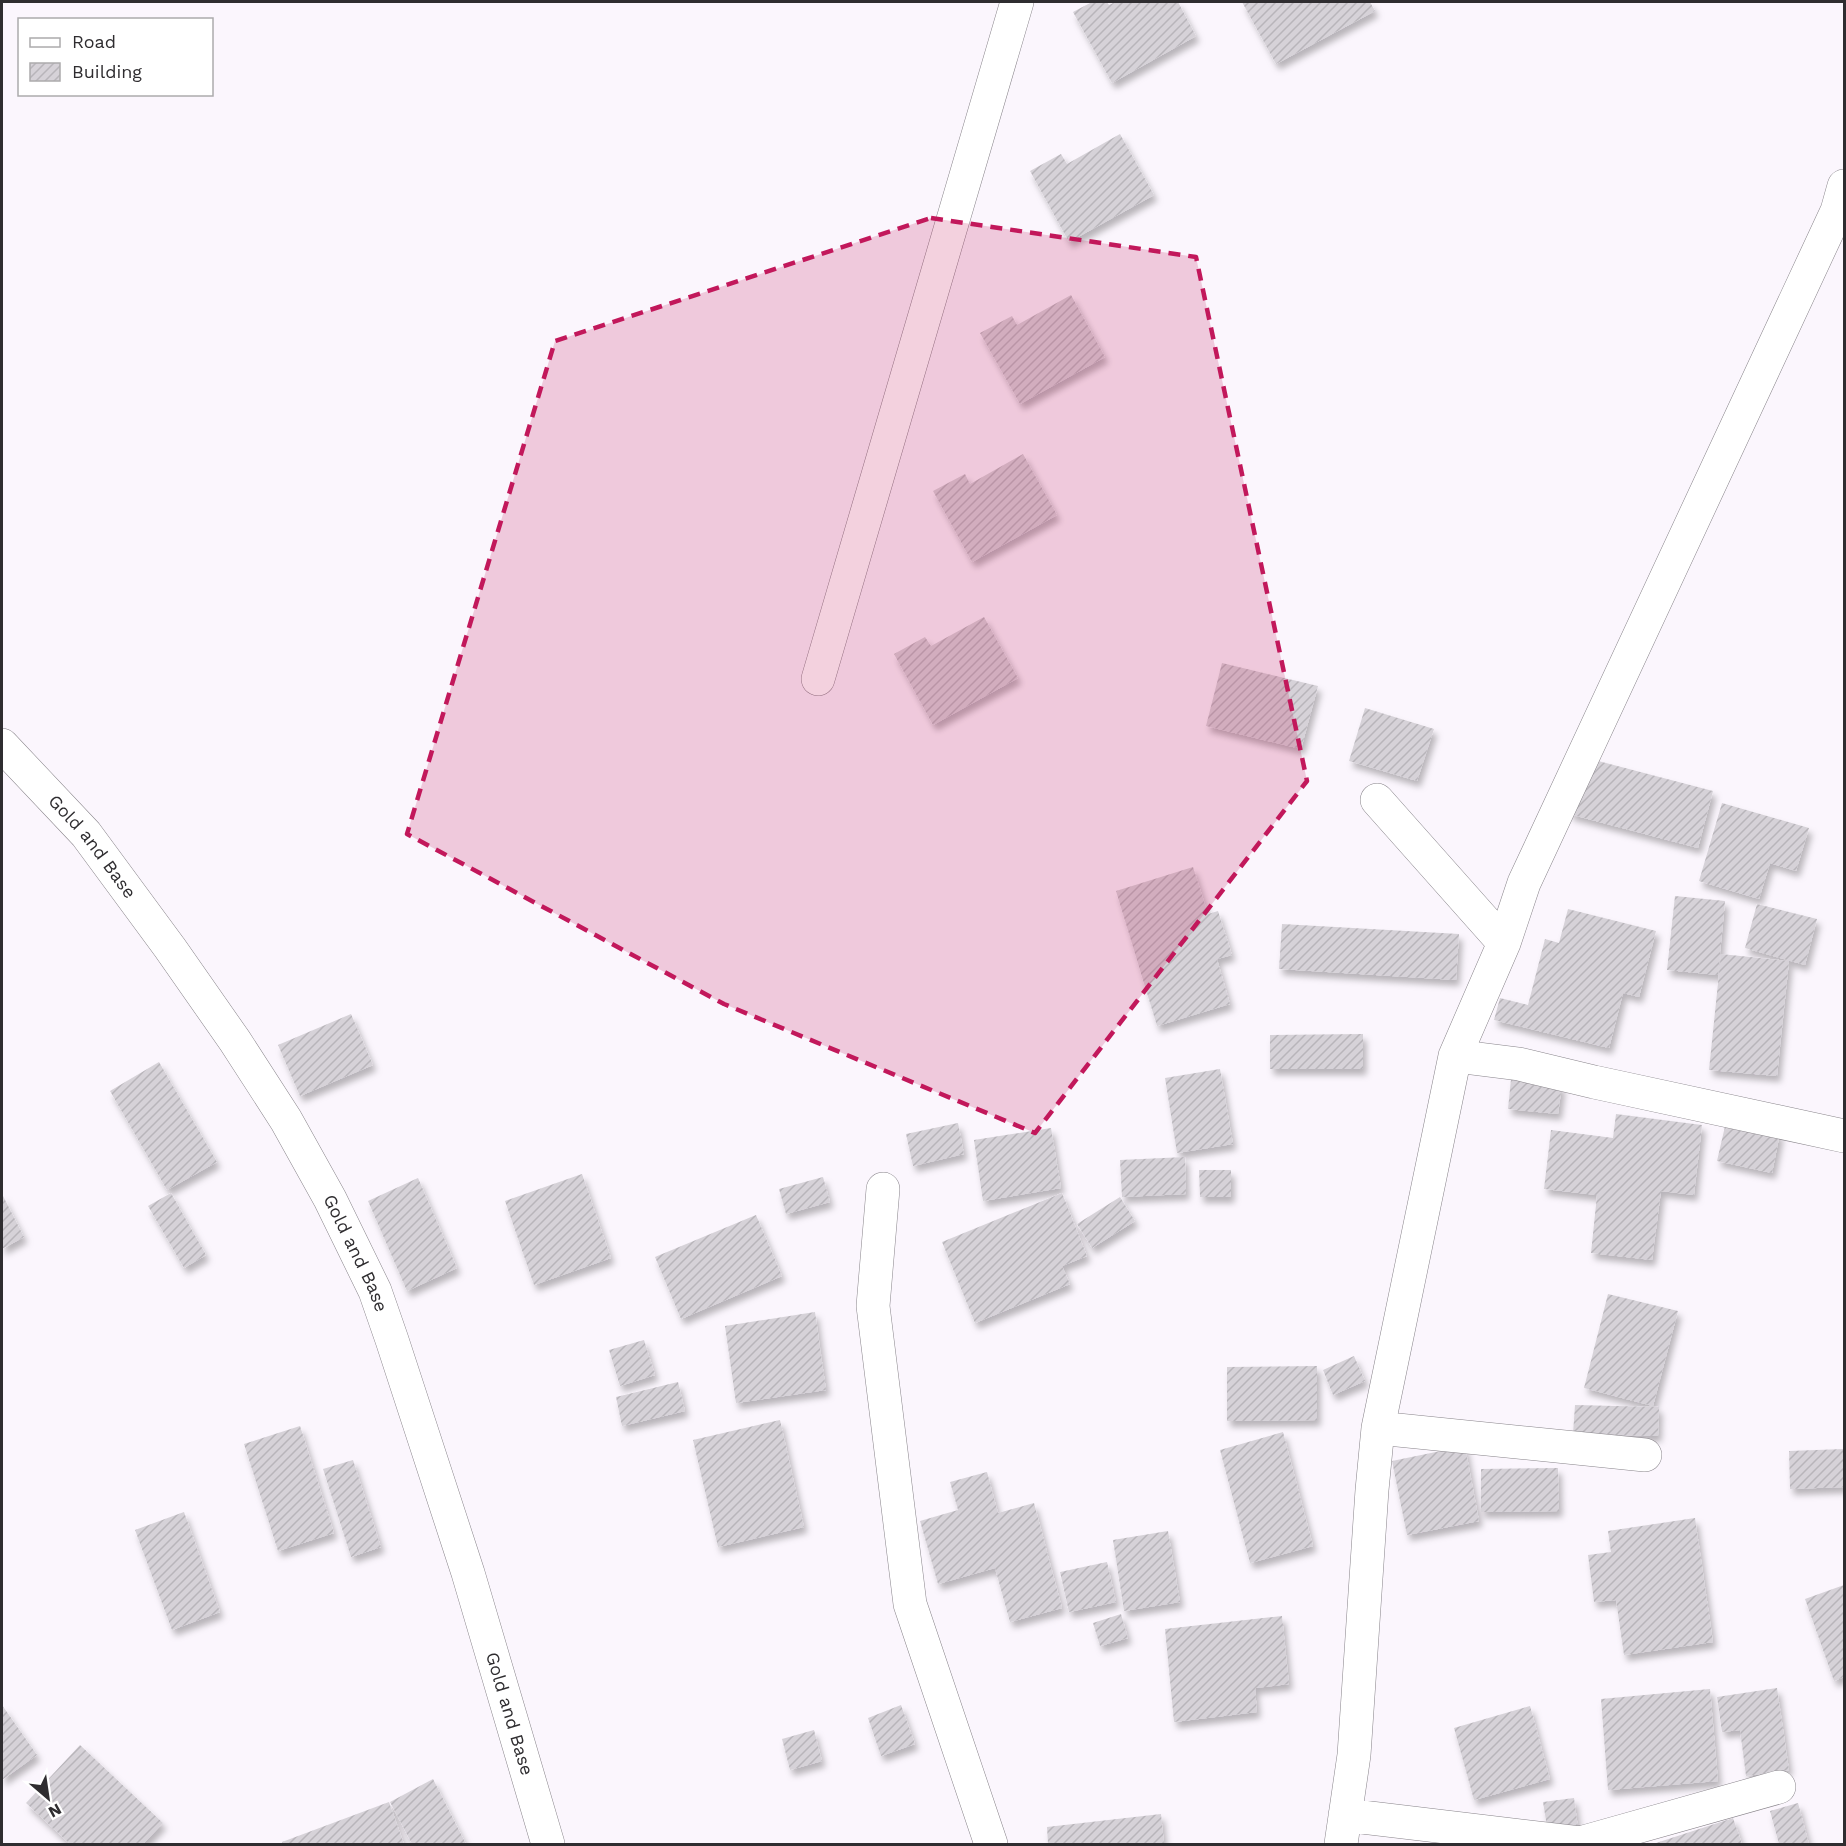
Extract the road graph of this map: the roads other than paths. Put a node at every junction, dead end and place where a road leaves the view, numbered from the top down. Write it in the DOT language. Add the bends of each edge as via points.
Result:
graph roads {
  1 [pos="1017,2"];
  2 [pos="1845,186"];
  3 [pos="818,679"];
  4 [pos="2,745"];
  5 [pos="1377,800"];
  6 [pos="1504,944"];
  7 [pos="1455,1056"];
  8 [pos="1845,1136"];
  9 [pos="883,1189"];
  10 [pos="1378,1428"];
  11 [pos="1645,1455"];
  12 [pos="1779,1787"];
  13 [pos="1343,1830"];
  14 [pos="1580,1844"];
  15 [pos="548,1845"];
  16 [pos="991,1845"];
  1 -- 3 [label="street"];
  2 -- 6 [label="street" via="1837,211 1524,883"];
  4 -- 15 [label="street, Gold and Base" via="86,834 170,948 286,1120 330,1199 375,1291 392,1340 468,1573"];
  5 -- 6 [label="street"];
  6 -- 7 [label="street"];
  7 -- 8 [label="street" via="1519,1064"];
  7 -- 10 [label="street"];
  9 -- 16 [label="street" via="873,1306 910,1604"];
  10 -- 11 [label="street"];
  10 -- 13 [label="street" via="1354,1755"];
  12 -- 14 [label="street"];
  13 -- 14 [label="street"];
}
